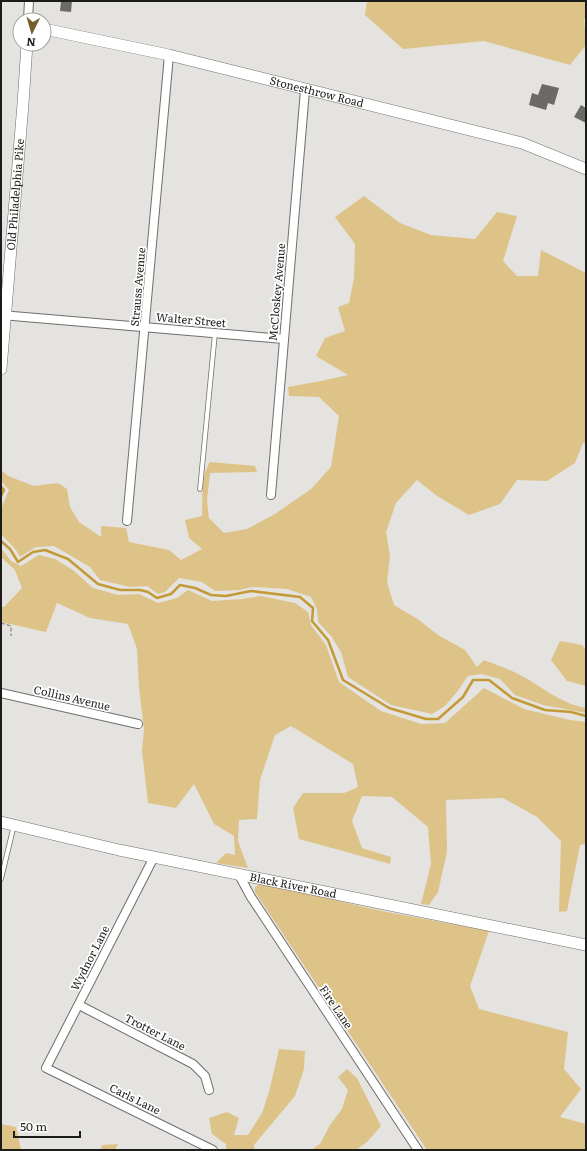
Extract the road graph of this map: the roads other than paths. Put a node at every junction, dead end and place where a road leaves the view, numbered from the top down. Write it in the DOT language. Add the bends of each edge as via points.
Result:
graph roads {
  1 [pos="29,1"];
  2 [pos="28,12"];
  3 [pos="52,31"];
  4 [pos="26,52"];
  5 [pos="169,55"];
  6 [pos="305,90"];
  7 [pos="586,169"];
  8 [pos="4,315"];
  9 [pos="145,327"];
  10 [pos="215,333"];
  11 [pos="284,339"];
  12 [pos="1,369"];
  13 [pos="200,489"];
  14 [pos="271,495"];
  15 [pos="127,521"];
  16 [pos="1,694"];
  17 [pos="138,724"];
  18 [pos="1,822"];
  19 [pos="14,825"];
  20 [pos="154,857"];
  21 [pos="239,875"];
  22 [pos="1,879"];
  23 [pos="586,945"];
  24 [pos="79,1005"];
  25 [pos="46,1068"];
  26 [pos="210,1090"];
  27 [pos="213,1150"];
  28 [pos="418,1150"];
  1 -- 2 [label="street"];
  3 -- 5 [label="street, Stonesthrow Road"];
  4 -- 8 [label="street, Old Philadelphia Pike"];
  5 -- 6 [label="street, Stonesthrow Road"];
  5 -- 9 [label="street, Strauss Avenue"];
  6 -- 7 [label="street, Stonesthrow Road" via="522,143"];
  6 -- 11 [label="street, McCloskey Avenue"];
  8 -- 9 [label="street, Walter Street"];
  8 -- 12 [label="street, Old Philadelphia Pike"];
  9 -- 10 [label="street, Walter Street"];
  9 -- 15 [label="street, Strauss Avenue"];
  10 -- 11 [label="street, Walter Street"];
  10 -- 13 [label="lane"];
  11 -- 14 [label="street, McCloskey Avenue"];
  16 -- 17 [label="street, Collins Avenue"];
  18 -- 19 [label="street, Black River Road"];
  19 -- 20 [label="street, Black River Road"];
  19 -- 22 [label="lane"];
  20 -- 21 [label="street, Black River Road"];
  20 -- 24 [label="street, Wydnor Lane"];
  21 -- 23 [label="street, Black River Road"];
  21 -- 28 [label="street, Fire Lane"];
  24 -- 25 [label="street, Wydnor Lane"];
  24 -- 26 [label="street, Trotter Lane" via="193,1064 205,1076"];
  25 -- 27 [label="street, Carls Lane"];
}
